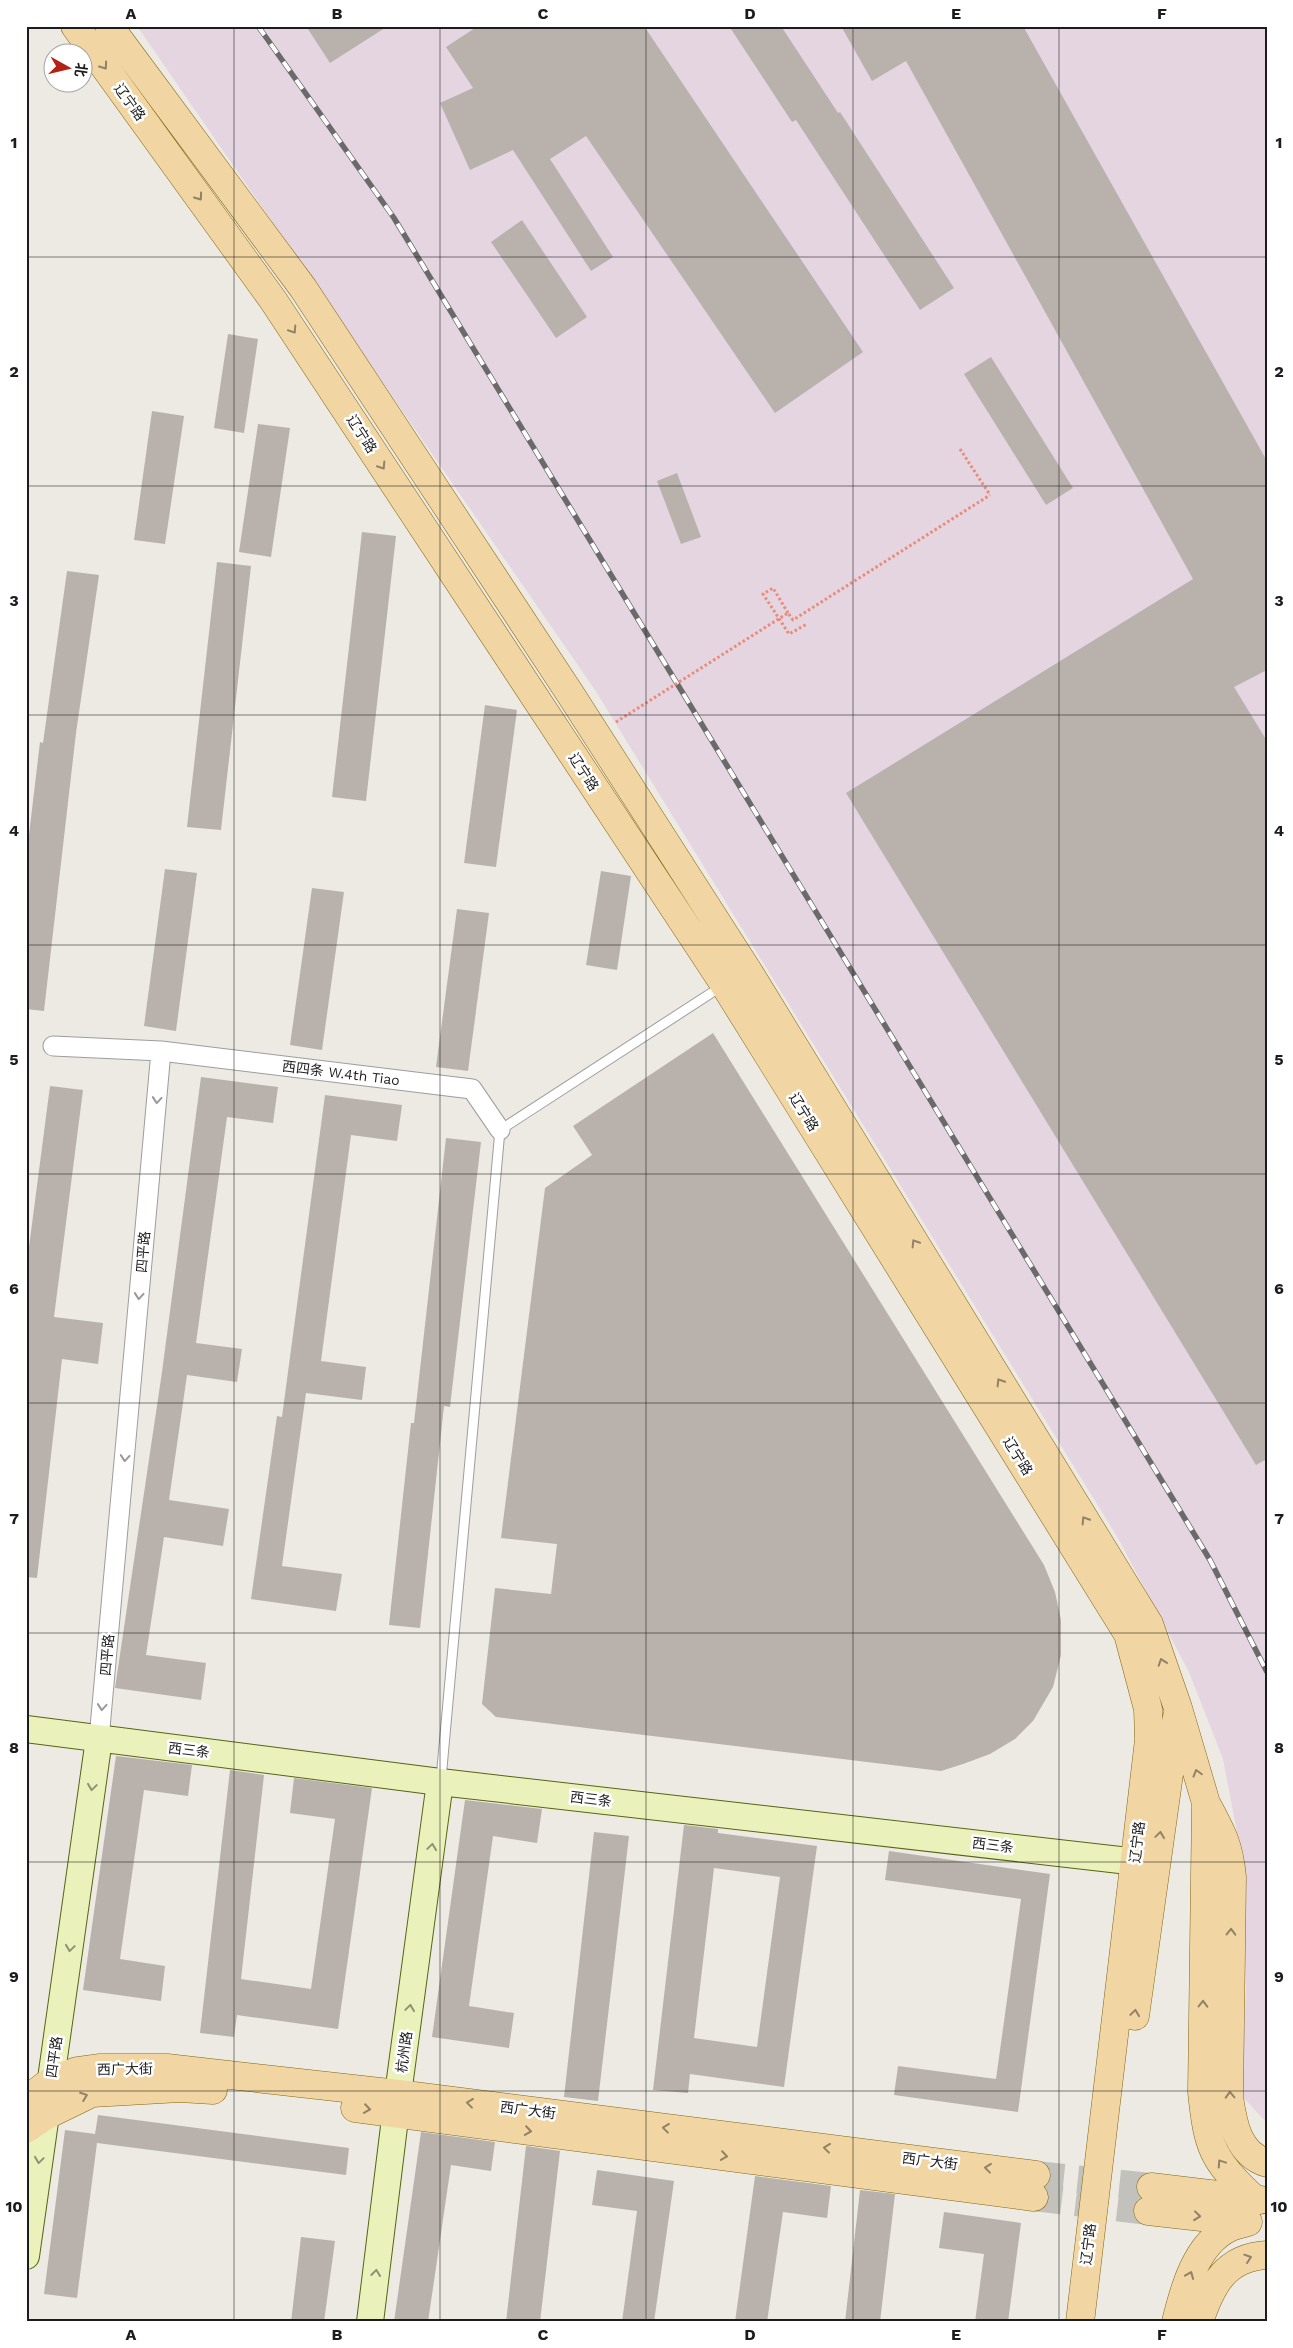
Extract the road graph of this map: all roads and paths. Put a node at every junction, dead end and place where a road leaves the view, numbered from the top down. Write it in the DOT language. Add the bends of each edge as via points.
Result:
graph roads {
  1 [pos="75,26"];
  2 [pos="108,26"];
  3 [pos="960,449"];
  4 [pos="788,613"];
  5 [pos="807,624"];
  6 [pos="616,722"];
  7 [pos="724,984"];
  8 [pos="53,1046"];
  9 [pos="161,1051"];
  10 [pos="500,1130"];
  11 [pos="1178,1708"];
  12 [pos="26,1729"];
  13 [pos="99,1738"];
  14 [pos="440,1782"];
  15 [pos="1206,1803"];
  16 [pos="1145,1863"];
  17 [pos="50,2082"];
  18 [pos="397,2104"];
  19 [pos="32,2115"];
  20 [pos="1267,2163"];
  21 [pos="1035,2186"];
  22 [pos="1150,2199"];
  23 [pos="1259,2211"];
  24 [pos="1267,2255"];
  25 [pos="26,2256"];
  26 [pos="370,2322"];
  27 [pos="1080,2322"];
  28 [pos="1093,2322"];
  29 [pos="1176,2322"];
  30 [pos="1199,2322"];
  1 -- 7 [label="main road, 辽宁路, one-way" via="273,300"];
  11 -- 2 [label="main road, 辽宁路, one-way" via="1149,1624 748,971 303,288"];
  3 -- 4 [label="path, bridge" via="990,495 793,620"];
  4 -- 5 [label="path" via="773,588 763,594 789,634"];
  4 -- 6 [label="path, bridge"];
  7 -- 10 [label="lane"];
  7 -- 16 [label="main road, 辽宁路" via="1128,1634 1148,1709"];
  8 -- 9 [label="street, 西四条 W.4th Tiao"];
  9 -- 10 [label="street, 西四条 W.4th Tiao" via="472,1089"];
  9 -- 13 [label="street, 四平路, one-way"];
  10 -- 14 [label="lane"];
  15 -- 11 [label="main road, one-way"];
  16 -- 11 [label="main road, 辽宁路, one-way"];
  12 -- 13 [label="street, 西三条"];
  13 -- 14 [label="street, 西三条"];
  13 -- 17 [label="street, 四平路, one-way"];
  14 -- 16 [label="street, 西三条"];
  18 -- 14 [label="street, 杭州路, one-way"];
  20 -- 15 [label="main road, one-way" via="1246,2150 1234,2127 1230,2097 1232,1876 1226,1842"];
  23 -- 15 [label="main road, one-way" via="1212,2150 1205,2124 1202,2092"];
  16 -- 27 [label="main road, 辽宁路"];
  28 -- 16 [label="main road, 辽宁路, one-way"];
  17 -- 18 [label="main road, 西广大街" via="77,2071 99,2068 167,2068"];
  17 -- 19 [label="main road, 西广大街"];
  19 -- 18 [label="main road, one-way" via="92,2093 180,2088"];
  18 -- 21 [label="main road, 西广大街"];
  26 -- 18 [label="street, 杭州路, one-way"];
  19 -- 25 [label="street, one-way"];
  22 -- 23 [label="main road"];
  29 -- 23 [label="main road, one-way" via="1189,2275 1203,2252 1228,2228"];
  30 -- 24 [label="main road, one-way" via="1208,2294 1218,2279 1241,2260"];
}
